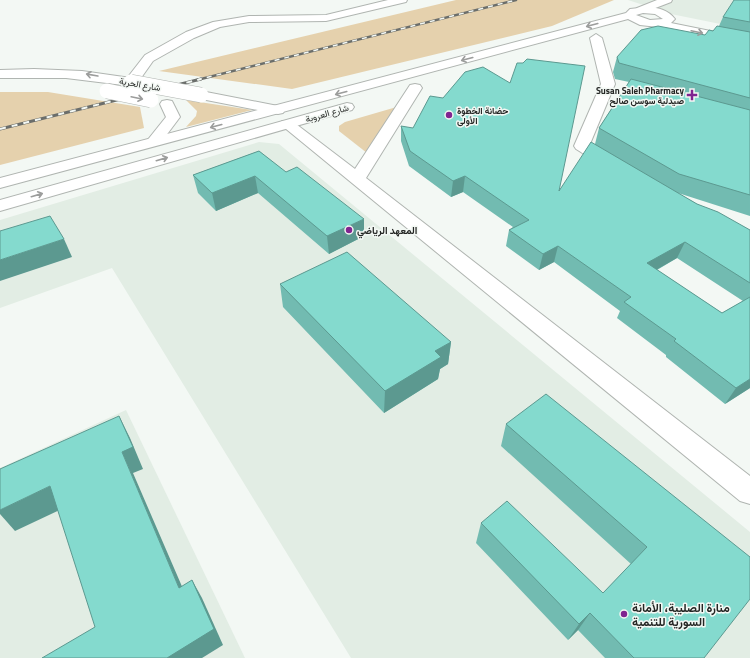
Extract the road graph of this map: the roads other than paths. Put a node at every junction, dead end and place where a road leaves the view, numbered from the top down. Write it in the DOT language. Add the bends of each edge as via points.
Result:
graph roads {
  1 [pos="402,0"];
  2 [pos="663,1"];
  3 [pos="636,13"];
  4 [pos="660,21"];
  5 [pos="750,32"];
  6 [pos="596,38"];
  7 [pos="750,43"];
  8 [pos="513,61"];
  9 [pos="0,74"];
  10 [pos="130,82"];
  11 [pos="0,84"];
  12 [pos="430,84"];
  13 [pos="415,88"];
  14 [pos="393,94"];
  15 [pos="362,103"];
  16 [pos="283,117"];
  17 [pos="154,142"];
  18 [pos="622,170"];
  19 [pos="357,179"];
  20 [pos="0,183"];
  21 [pos="0,206"];
  22 [pos="750,492"];
  1 -- 10 [label="street" via="326,18 249,19 217,24 190,35 149,58"];
  2 -- 3 [label="street, شارع العروبة"];
  2 -- 4 [label="street"];
  3 -- 4 [label="street" via="640,22"];
  3 -- 16 [label="street, شارع العروبة, one-way"];
  4 -- 5 [label="street"];
  4 -- 6 [label="street"];
  4 -- 7 [label="street, one-way"];
  6 -- 8 [label="street"];
  6 -- 18 [label="street" via="615,86 582,146"];
  10 -- 9 [label="street, شارع الحرية, one-way" via="56,72"];
  10 -- 16 [label="street, شارع الحرية, bridge" via="201,95"];
  11 -- 17 [label="street, شارع الحرية, one-way, bridge" via="66,85 167,104 173,117"];
  12 -- 13 [label="street"];
  13 -- 14 [label="street"];
  13 -- 19 [label="street"];
  15 -- 16 [label="street, شارع العروبة"];
  16 -- 17 [label="street, شارع العروبة, one-way"];
  16 -- 19 [label="street"];
  21 -- 16 [label="street, شارع العروبة, one-way"];
  17 -- 20 [label="street, شارع العروبة"];
  19 -- 22 [label="street"];
}
